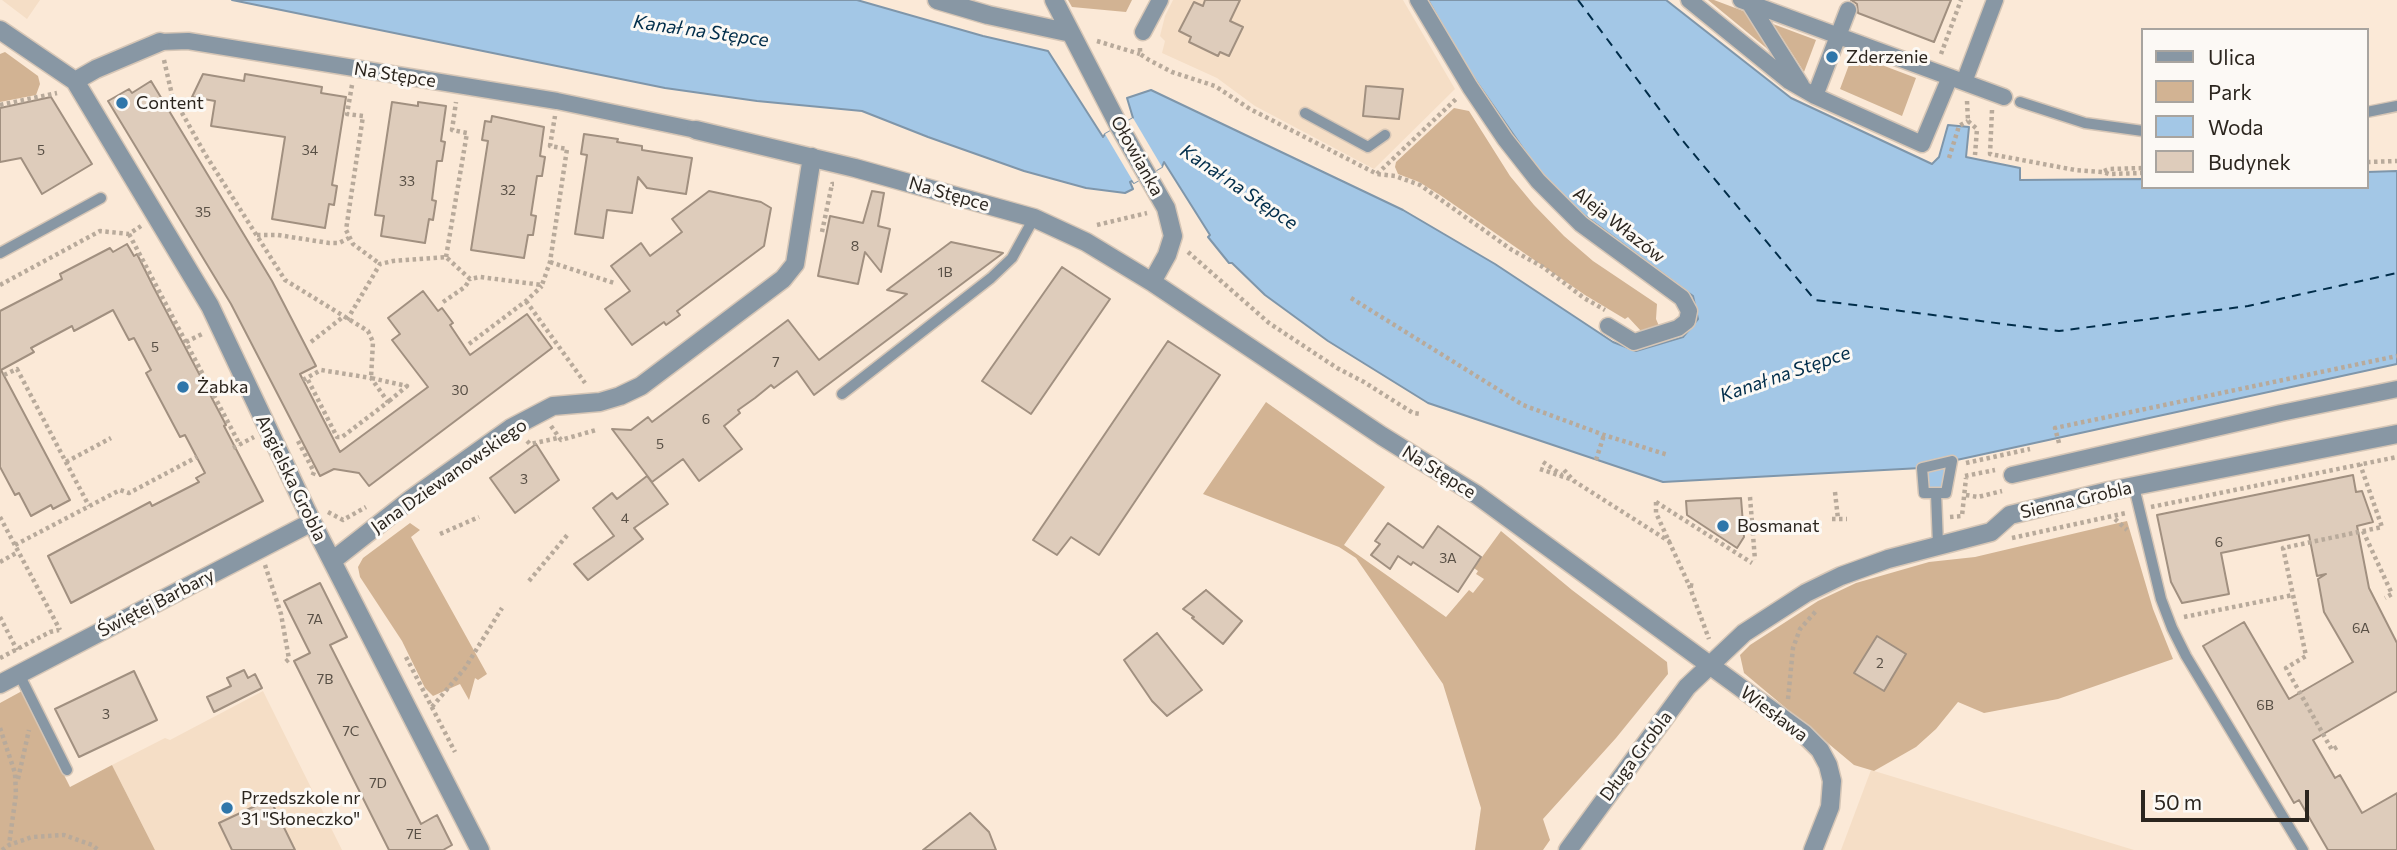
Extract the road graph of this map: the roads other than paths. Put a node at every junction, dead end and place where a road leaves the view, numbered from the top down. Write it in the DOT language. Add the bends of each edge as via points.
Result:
graph roads {
  1 [pos="937,0"];
  2 [pos="1054,0"];
  3 [pos="1160,0"];
  4 [pos="1418,0"];
  5 [pos="1689,0"];
  6 [pos="1995,0"];
  7 [pos="1746,1"];
  8 [pos="1848,9"];
  9 [pos="0,30"];
  10 [pos="1143,32"];
  11 [pos="1071,33"];
  12 [pos="1838,36"];
  13 [pos="160,42"];
  14 [pos="1957,80"];
  15 [pos="75,81"];
  16 [pos="1810,93"];
  17 [pos="1998,95"];
  18 [pos="2020,102"];
  19 [pos="2397,106"];
  20 [pos="2369,112"];
  21 [pos="1305,113"];
  22 [pos="696,131"];
  23 [pos="2142,131"];
  24 [pos="1385,135"];
  25 [pos="812,157"];
  26 [pos="101,198"];
  27 [pos="1034,218"];
  28 [pos="0,253"];
  29 [pos="1152,282"];
  30 [pos="1611,321"];
  31 [pos="2397,389"];
  32 [pos="842,394"];
  33 [pos="2397,434"];
  34 [pos="2012,475"];
  35 [pos="2134,486"];
  36 [pos="1936,493"];
  37 [pos="317,516"];
  38 [pos="1938,545"];
  39 [pos="332,561"];
  40 [pos="1713,662"];
  41 [pos="23,672"];
  42 [pos="0,684"];
  43 [pos="67,770"];
  44 [pos="480,850"];
  45 [pos="1567,850"];
  46 [pos="1813,850"];
  47 [pos="2303,850"];
  1 -- 11 [label="street"];
  2 -- 11 [label="street, Ołowianka"];
  3 -- 10 [label="street"];
  4 -- 30 [label="street, Aleja Włazów" via="1470,87 1538,181 1581,224 1682,298 1689,311 1688,321 1678,328 1634,342"];
  5 -- 16 [label="street"];
  6 -- 14 [label="street"];
  7 -- 12 [label="street"];
  7 -- 16 [label="street"];
  8 -- 12 [label="street"];
  9 -- 15 [label="street, Angielska Grobla"];
  11 -- 29 [label="street, Ołowianka" via="1166,208 1173,236"];
  12 -- 14 [label="street"];
  12 -- 16 [label="street"];
  13 -- 15 [label="street, Na Stępce"];
  13 -- 22 [label="street, Na Stępce" via="188,41 557,101"];
  14 -- 16 [label="street" via="1922,144"];
  14 -- 17 [label="street"];
  15 -- 37 [label="street, Angielska Grobla" via="210,306"];
  18 -- 23 [label="lane" via="2085,122"];
  19 -- 20 [label="lane"];
  21 -- 24 [label="lane" via="1368,147"];
  22 -- 25 [label="street, Na Stępce"];
  25 -- 27 [label="street, Na Stępce"];
  25 -- 39 [label="street, Jana Dziewanowskiego" via="795,264 783,279 641,386 600,402 554,406 511,428"];
  26 -- 28 [label="lane"];
  27 -- 29 [label="street, Na Stępce" via="1086,242"];
  27 -- 32 [label="lane" via="1012,258 991,278"];
  29 -- 40 [label="street, Na Stępce" via="1477,495"];
  31 -- 34 [label="street"];
  33 -- 35 [label="street, Sienna Grobla"];
  35 -- 38 [label="street, Sienna Grobla" via="2010,515 1991,532"];
  35 -- 47 [label="lane" via="2169,620"];
  36 -- 38 [label="lane"];
  37 -- 39 [label="street, Angielska Grobla"];
  37 -- 41 [label="street, Świętej Barbary"];
  38 -- 40 [label="street, Sienna Grobla" via="1841,576 1794,599 1744,633"];
  39 -- 44 [label="street, Angielska Grobla"];
  40 -- 45 [label="street, Długa Grobla" via="1687,687"];
  40 -- 46 [label="street, Wiesława" via="1820,750 1828,765 1830,807"];
  41 -- 42 [label="street, Świętej Barbary"];
  41 -- 43 [label="lane"];
}
